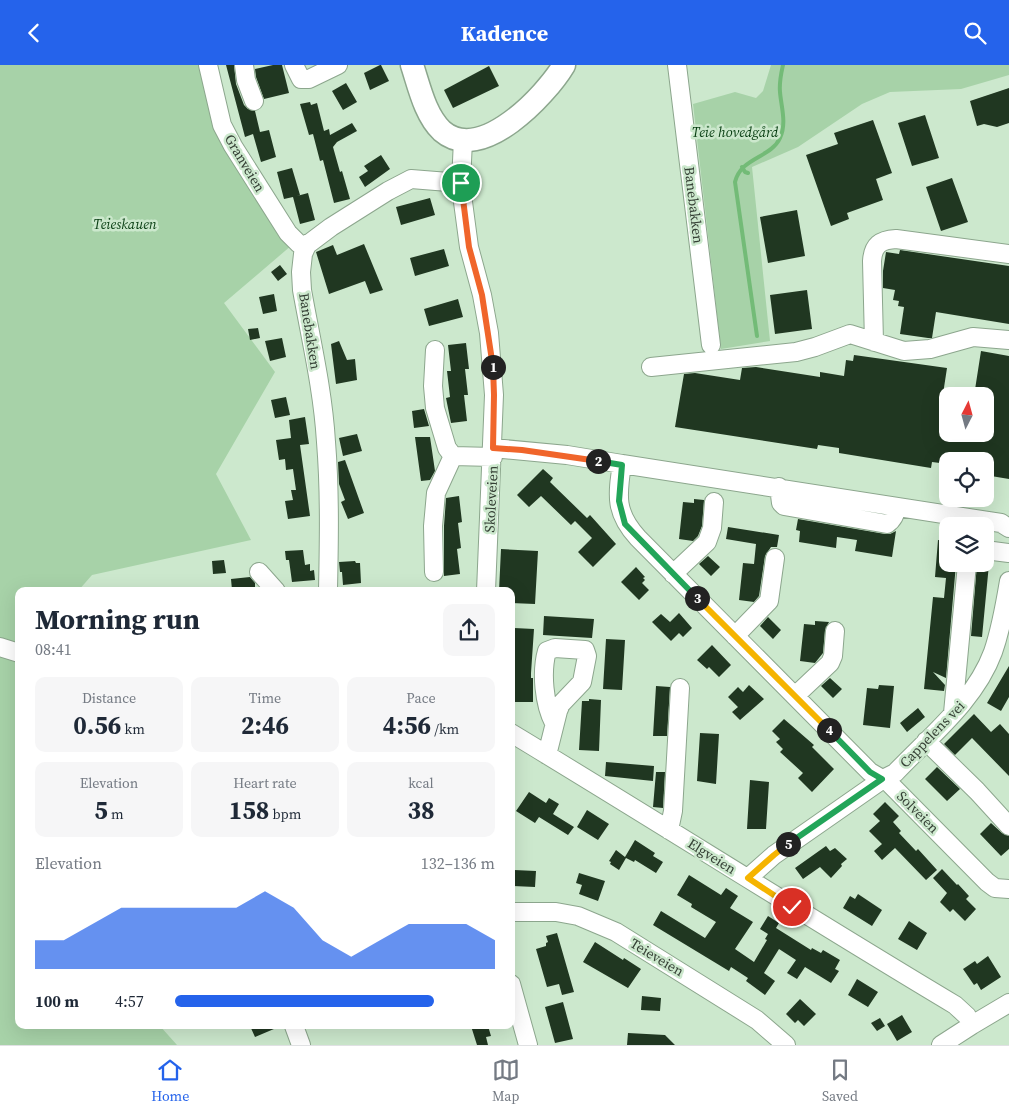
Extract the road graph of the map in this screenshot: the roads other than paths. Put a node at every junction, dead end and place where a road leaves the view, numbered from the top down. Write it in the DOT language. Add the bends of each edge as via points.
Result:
graph roads {
  1 [pos="208,65"];
  2 [pos="244,65"];
  3 [pos="294,65"];
  4 [pos="338,65"];
  5 [pos="412,65"];
  6 [pos="564,65"];
  7 [pos="677,65"];
  8 [pos="254,101"];
  9 [pos="463,140"];
  10 [pos="461,183"];
  11 [pos="307,245"];
  12 [pos="1009,254"];
  13 [pos="1009,340"];
  14 [pos="874,342"];
  15 [pos="711,345"];
  16 [pos="435,350"];
  17 [pos="651,367"];
  18 [pos="493,453"];
  19 [pos="453,456"];
  20 [pos="622,465"];
  21 [pos="714,502"];
  22 [pos="1009,528"];
  23 [pos="994,551"];
  24 [pos="1009,553"];
  25 [pos="775,558"];
  26 [pos="259,572"];
  27 [pos="434,572"];
  28 [pos="966,572"];
  29 [pos="673,574"];
  30 [pos="272,587"];
  31 [pos="328,587"];
  32 [pos="486,587"];
  33 [pos="1008,593"];
  34 [pos="834,631"];
  35 [pos="736,636"];
  36 [pos="0,647"];
  37 [pos="15,652"];
  38 [pos="680,687"];
  39 [pos="795,697"];
  40 [pos="953,713"];
  41 [pos="554,723"];
  42 [pos="515,735"];
  43 [pos="926,741"];
  44 [pos="547,755"];
  45 [pos="882,779"];
  46 [pos="1009,826"];
  47 [pos="669,830"];
  48 [pos="748,878"];
  49 [pos="1009,889"];
  50 [pos="515,912"];
  51 [pos="515,998"];
  52 [pos="1009,1003"];
  53 [pos="972,1025"];
  54 [pos="295,1029"];
  55 [pos="301,1045"];
  56 [pos="528,1045"];
  57 [pos="786,1045"];
  58 [pos="941,1045"];
  1 -- 11 [label="street, Granveien" via="219,118 233,146 288,233 299,244"];
  2 -- 8 [label="street"];
  3 -- 4 [label="street" via="301,79 309,79"];
  5 -- 9 [label="main road" via="435,123 449,135"];
  6 -- 9 [label="main road" via="553,82 522,114 496,131"];
  7 -- 15 [label="street, Banebakken"];
  9 -- 10 [label="street, Skoleveien"];
  10 -- 11 [label="street" via="411,179"];
  10 -- 18 [label="street, Skoleveien" via="469,247 482,295 492,357"];
  11 -- 31 [label="street, Banebakken" via="303,254 302,290 326,441"];
  12 -- 14 [label="street" via="896,239 882,242 872,252"];
  13 -- 14 [label="street" via="973,337 915,351"];
  14 -- 17 [label="street" via="850,334 796,352"];
  16 -- 19 [label="street" via="434,408 447,448"];
  18 -- 19 [label="street"];
  18 -- 20 [label="street" via="558,454"];
  18 -- 32 [label="street, Skoleveien"];
  19 -- 27 [label="street" via="436,493"];
  20 -- 22 [label="street" via="1001,523"];
  20 -- 29 [label="street, Solveien" via="619,501 625,524"];
  21 -- 29 [label="street" via="712,528 707,542"];
  23 -- 24 [label="street"];
  25 -- 35 [label="street" via="769,601"];
  26 -- 30 [label="street"];
  28 -- 40 [label="street"];
  29 -- 35 [label="street, Solveien"];
  33 -- 40 [label="street, Cappelens vei" via="992,654 969,695"];
  34 -- 39 [label="street" via="830,663"];
  35 -- 39 [label="street, Solveien"];
  36 -- 37 [label="street"];
  38 -- 47 [label="street" via="673,811"];
  39 -- 45 [label="street, Solveien" via="870,772"];
  40 -- 43 [label="street, Cappelens vei"];
  41 -- 44 [label="street"];
  42 -- 44 [label="street, Elgveien"];
  43 -- 45 [label="street, Cappelens vei" via="895,773"];
  43 -- 46 [label="street"];
  44 -- 47 [label="street, Elgveien"];
  45 -- 48 [label="street, Cappelens vei" via="774,855"];
  45 -- 49 [label="street, Solveien" via="890,783 987,883 995,888"];
  47 -- 48 [label="street, Elgveien"];
  48 -- 53 [label="street, Elgveien" via="954,1005 967,1015"];
  50 -- 57 [label="street, Teieveien" via="564,913 616,932 757,1019"];
  51 -- 56 [label="street"];
  52 -- 53 [label="street"];
  53 -- 58 [label="street"];
  54 -- 55 [label="street"];
}
